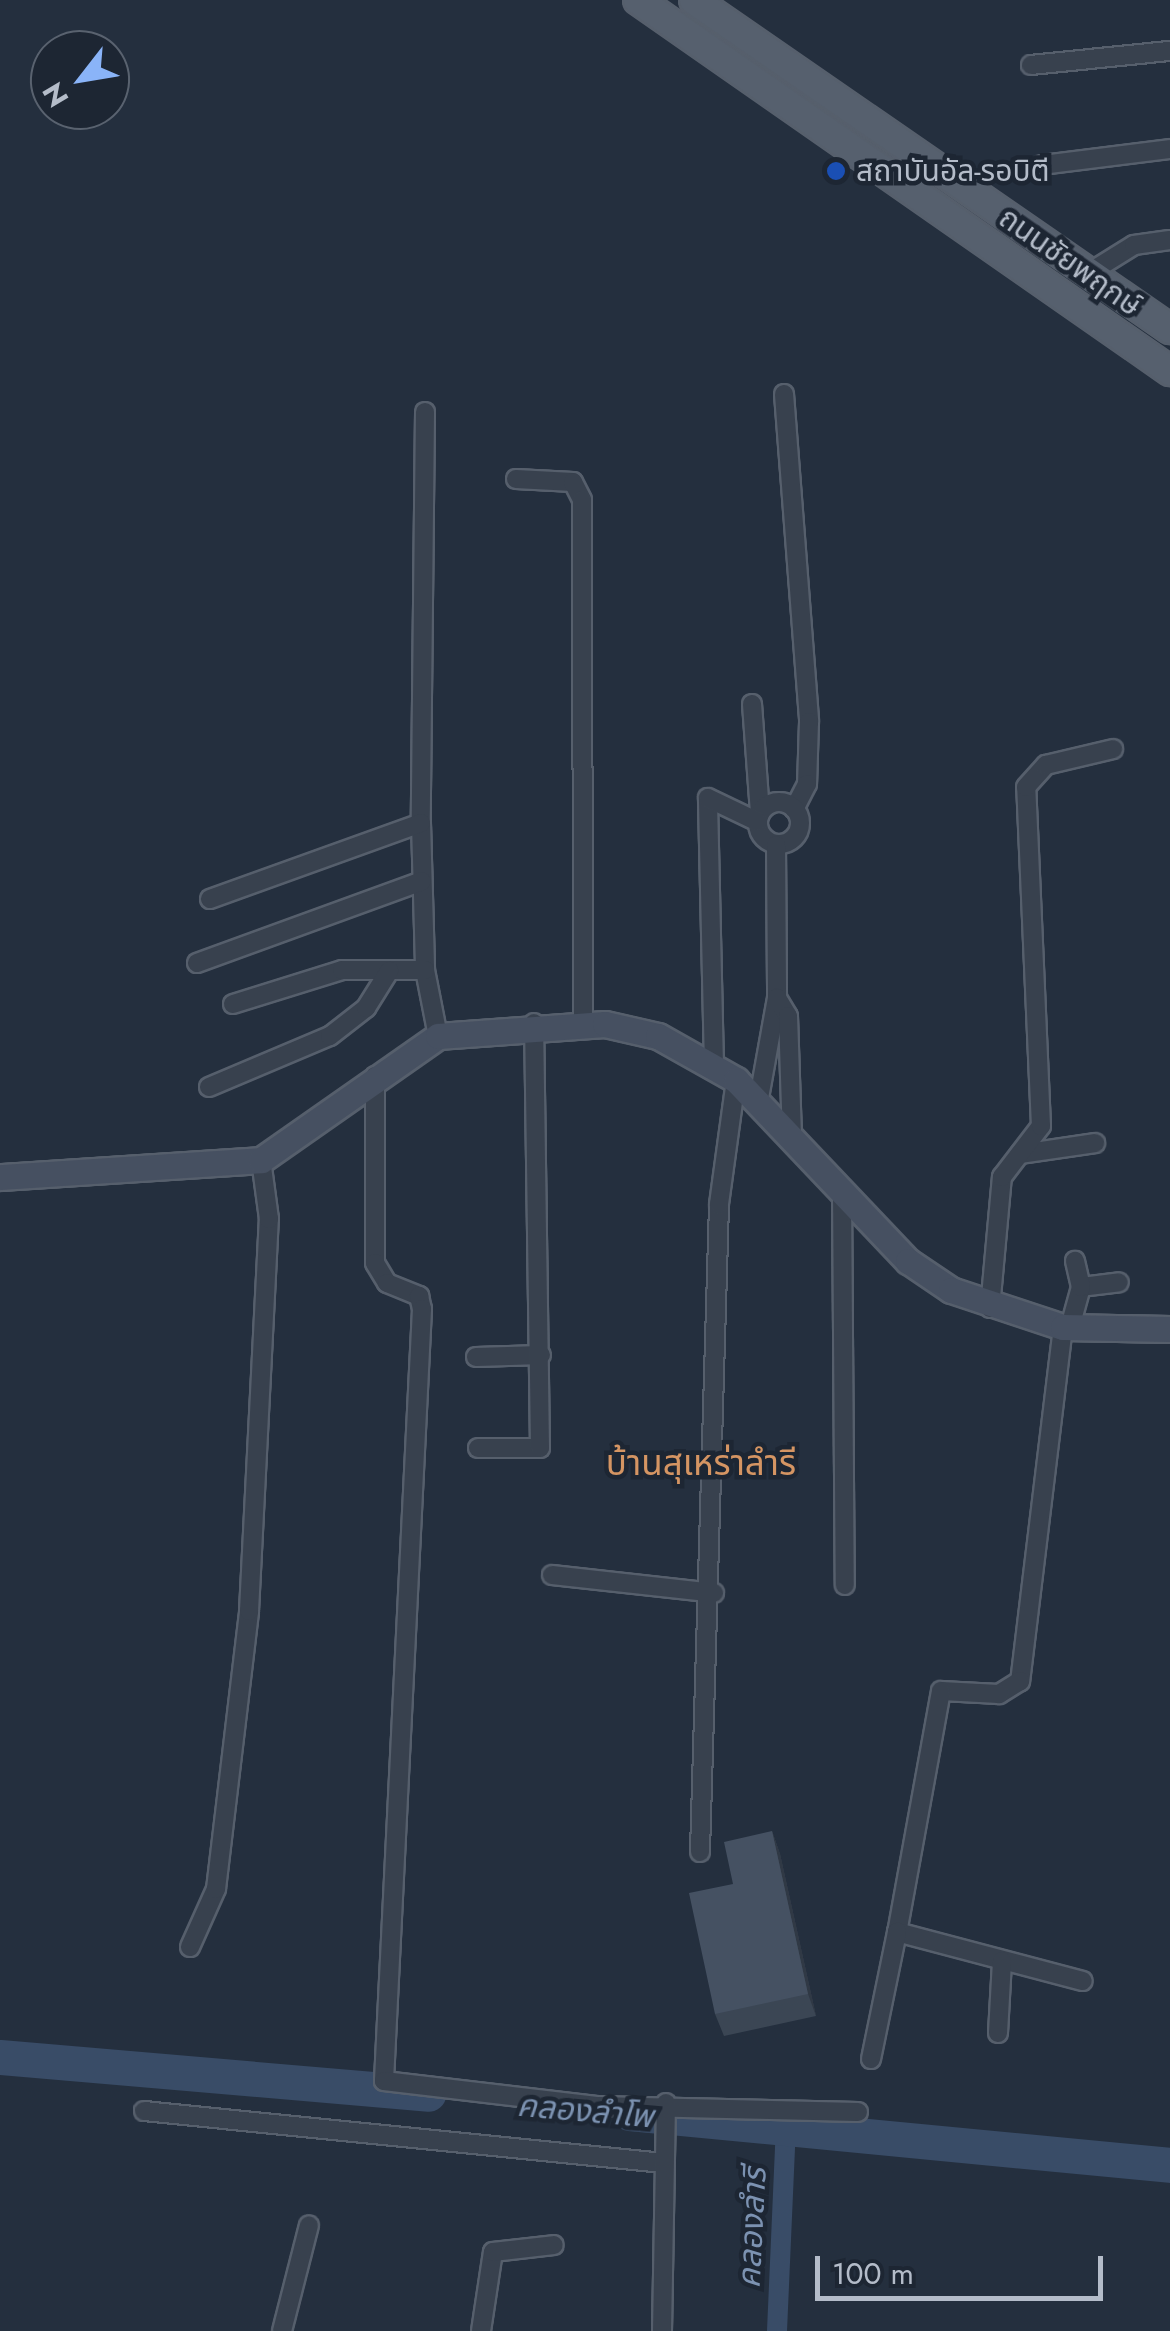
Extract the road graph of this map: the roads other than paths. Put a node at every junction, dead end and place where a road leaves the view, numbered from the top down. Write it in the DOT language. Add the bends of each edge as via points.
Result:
graph roads {
  1 [pos="694,0"];
  2 [pos="645,5"];
  3 [pos="1170,50"];
  4 [pos="1032,65"];
  5 [pos="1170,149"];
  6 [pos="1042,165"];
  7 [pos="1170,240"];
  8 [pos="1089,273"];
  9 [pos="1170,329"];
  10 [pos="1170,371"];
  11 [pos="784,394"];
  12 [pos="425,412"];
  13 [pos="516,479"];
  14 [pos="752,704"];
  15 [pos="1113,750"];
  16 [pos="794,808"];
  17 [pos="759,818"];
  18 [pos="421,823"];
  19 [pos="776,844"];
  20 [pos="422,881"];
  21 [pos="210,900"];
  22 [pos="196,963"];
  23 [pos="425,970"];
  24 [pos="390,971"];
  25 [pos="777,998"];
  26 [pos="233,1004"];
  27 [pos="583,1022"];
  28 [pos="534,1023"];
  29 [pos="438,1036"];
  30 [pos="714,1066"];
  31 [pos="375,1076"];
  32 [pos="736,1080"];
  33 [pos="209,1087"];
  34 [pos="758,1098"];
  35 [pos="792,1136"];
  36 [pos="1095,1143"];
  37 [pos="1014,1155"];
  38 [pos="260,1160"];
  39 [pos="0,1177"];
  40 [pos="842,1190"];
  41 [pos="1075,1261"];
  42 [pos="1118,1282"];
  43 [pos="1080,1288"];
  44 [pos="990,1308"];
  45 [pos="1067,1327"];
  46 [pos="1170,1329"];
  47 [pos="541,1355"];
  48 [pos="476,1357"];
  49 [pos="478,1448"];
  50 [pos="552,1575"];
  51 [pos="845,1585"];
  52 [pos="714,1593"];
  53 [pos="700,1852"];
  54 [pos="897,1932"];
  55 [pos="190,1947"];
  56 [pos="1002,1961"];
  57 [pos="1083,1981"];
  58 [pos="998,2034"];
  59 [pos="871,2059"];
  60 [pos="665,2106"];
  61 [pos="144,2112"];
  62 [pos="858,2112"];
  63 [pos="662,2159"];
  64 [pos="309,2225"];
  65 [pos="554,2245"];
  66 [pos="282,2331"];
  67 [pos="481,2331"];
  68 [pos="662,2331"];
  1 -- 8 [label="main road, ถนนชัยพฤกษ์"];
  2 -- 10 [label="main road, ถนนชัยพฤกษ์"];
  3 -- 4 [label="street"];
  5 -- 6 [label="street"];
  7 -- 8 [label="street" via="1134,245"];
  8 -- 9 [label="main road, ถนนชัยพฤกษ์"];
  11 -- 16 [label="street" via="810,763"];
  12 -- 18 [label="street"];
  13 -- 27 [label="street" via="573,482 582,500"];
  14 -- 17 [label="street"];
  15 -- 37 [label="street" via="1046,764 1026,787 1043,1094 1041,1126"];
  16 -- 17 [label="street" via="772,804"];
  16 -- 19 [label="street" via="798,833"];
  17 -- 19 [label="street"];
  17 -- 30 [label="street" via="708,798"];
  18 -- 20 [label="street"];
  18 -- 21 [label="street"];
  19 -- 25 [label="street"];
  20 -- 22 [label="street"];
  20 -- 23 [label="street"];
  23 -- 24 [label="street"];
  23 -- 29 [label="street"];
  24 -- 26 [label="street" via="342,970"];
  24 -- 33 [label="street" via="366,1008 330,1036"];
  25 -- 34 [label="street"];
  25 -- 35 [label="street" via="788,1016"];
  27 -- 28 [label="street"];
  27 -- 30 [label="street" via="658,1036"];
  28 -- 29 [label="street"];
  28 -- 47 [label="street"];
  29 -- 31 [label="street"];
  30 -- 32 [label="street"];
  31 -- 38 [label="street" via="308,1135"];
  31 -- 60 [label="street" via="375,1263 386,1283 420,1296 422,1309 384,2081 597,2106"];
  32 -- 34 [label="street"];
  32 -- 52 [label="street" via="719,1204"];
  34 -- 35 [label="street"];
  35 -- 40 [label="street"];
  36 -- 37 [label="street"];
  37 -- 44 [label="street" via="1002,1176"];
  38 -- 39 [label="street"];
  38 -- 55 [label="street" via="268,1219 249,1611 216,1889"];
  40 -- 44 [label="street" via="908,1261"];
  40 -- 51 [label="street"];
  41 -- 43 [label="street"];
  42 -- 43 [label="street"];
  43 -- 45 [label="street"];
  44 -- 45 [label="street"];
  45 -- 46 [label="street"];
  45 -- 54 [label="street" via="1020,1681 999,1694 942,1691"];
  47 -- 48 [label="street"];
  47 -- 49 [label="street" via="540,1448"];
  50 -- 52 [label="street"];
  52 -- 53 [label="street"];
  54 -- 56 [label="street"];
  54 -- 59 [label="street"];
  56 -- 57 [label="street"];
  56 -- 58 [label="street"];
  60 -- 62 [label="street"];
  60 -- 63 [label="street"];
  61 -- 63 [label="street"];
  63 -- 68 [label="street"];
  64 -- 66 [label="street"];
  65 -- 67 [label="street" via="493,2252"];
}
